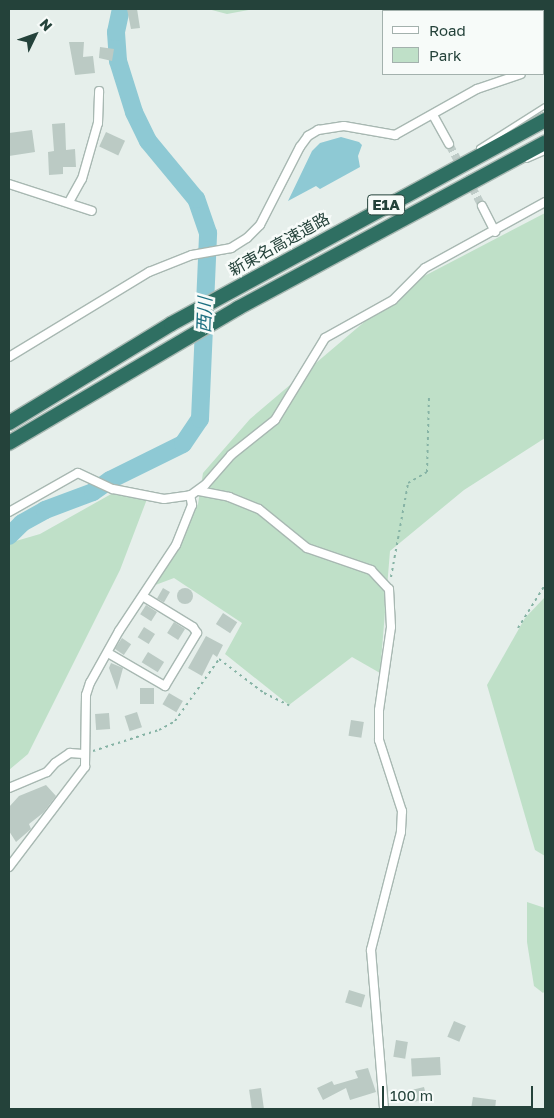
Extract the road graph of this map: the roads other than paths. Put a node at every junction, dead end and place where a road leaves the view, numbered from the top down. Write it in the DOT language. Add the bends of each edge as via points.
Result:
graph roads {
  1 [pos="518,75"];
  2 [pos="99,91"];
  3 [pos="545,106"];
  4 [pos="433,115"];
  5 [pos="545,120"];
  6 [pos="545,143"];
  7 [pos="449,144"];
  8 [pos="545,152"];
  9 [pos="427,182"];
  10 [pos="9,184"];
  11 [pos="458,189"];
  12 [pos="69,202"];
  13 [pos="545,202"];
  14 [pos="482,206"];
  15 [pos="92,211"];
  16 [pos="495,232"];
  17 [pos="9,358"];
  18 [pos="9,423"];
  19 [pos="9,443"];
  20 [pos="199,491"];
  21 [pos="190,495"];
  22 [pos="9,512"];
  23 [pos="144,597"];
  24 [pos="108,653"];
  25 [pos="84,754"];
  26 [pos="9,788"];
  27 [pos="10,861"];
  28 [pos="384,1109"];
  1 -- 4 [label="street" via="477,89"];
  2 -- 12 [label="street" via="98,123 82,179"];
  3 -- 9 [label="lane"];
  4 -- 7 [label="street"];
  4 -- 17 [label="street" via="395,135 331,126 308,136 260,225 231,248 192,255 149,272"];
  5 -- 9 [label="highway, 新東名高速道路 / E1A"];
  6 -- 11 [label="highway, E1A"];
  8 -- 11 [label="lane"];
  9 -- 18 [label="highway, 新東名高速道路 / E1A" via="171,324"];
  10 -- 12 [label="street"];
  11 -- 19 [label="highway, E1A" via="238,308"];
  12 -- 15 [label="street"];
  13 -- 16 [label="street"];
  14 -- 16 [label="street"];
  16 -- 20 [label="street" via="425,268 393,300 325,338 275,420 225,461"];
  20 -- 21 [label="street"];
  20 -- 28 [label="street" via="230,497 259,509 307,548 371,570 389,589 391,627 379,710 379,740 402,811 401,832 371,950"];
  21 -- 22 [label="street" via="164,499 113,490 84,473 73,473"];
  21 -- 23 [label="street" via="192,505 176,545"];
  23 -- 24 [label="street" via="118,631"];
  23 -- 24 [label="street" via="193,627 197,633 165,686"];
  24 -- 25 [label="street" via="86,695"];
  25 -- 26 [label="street" via="70,754 47,772"];
  25 -- 27 [label="street" via="85,767"];
}
